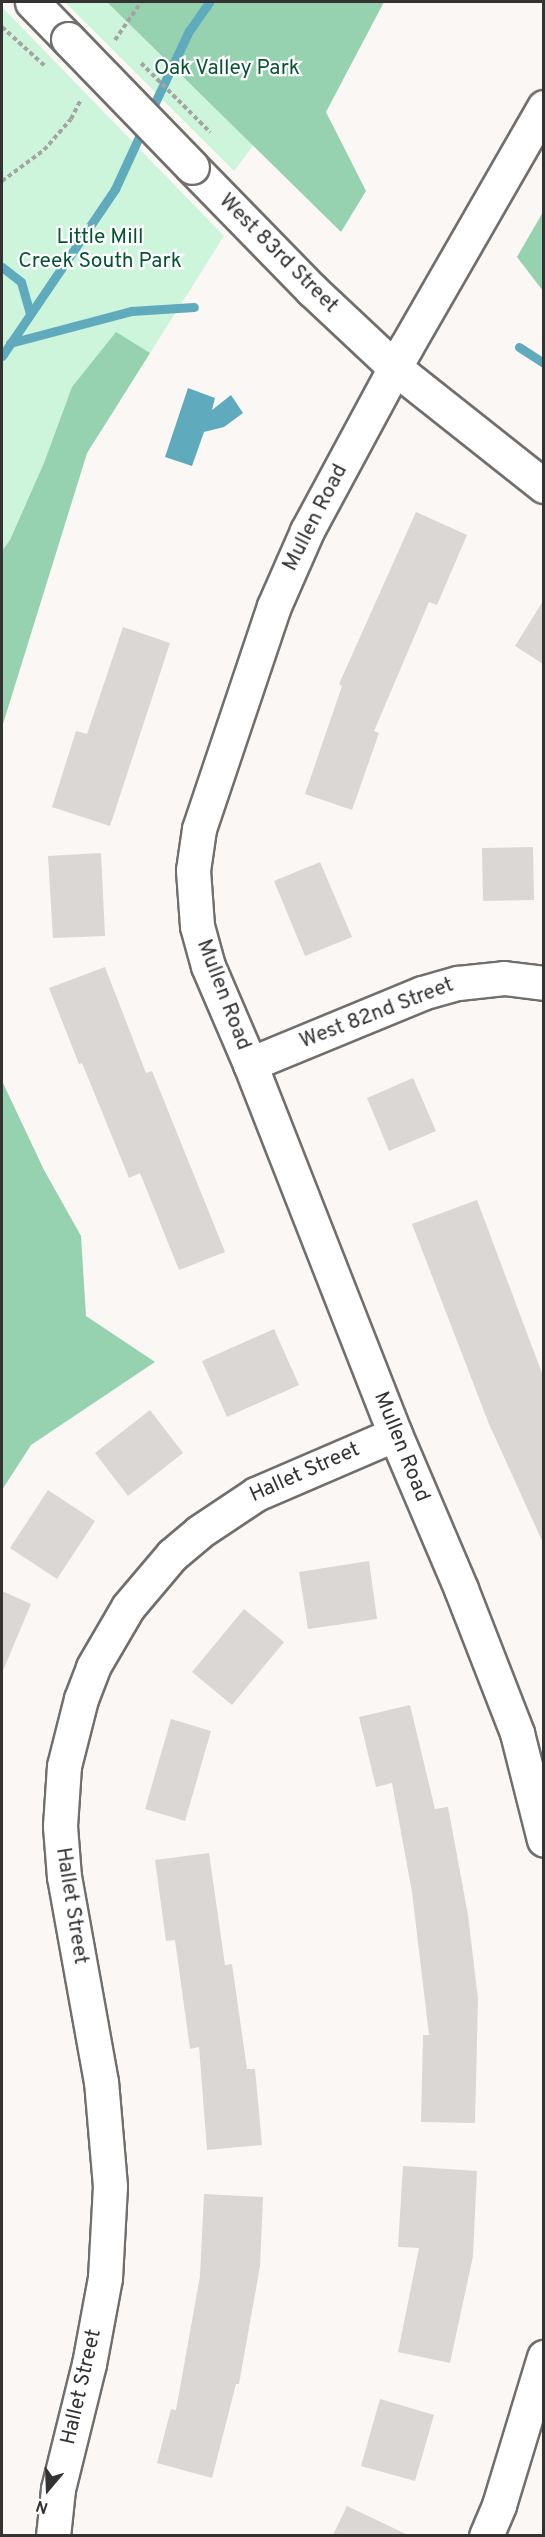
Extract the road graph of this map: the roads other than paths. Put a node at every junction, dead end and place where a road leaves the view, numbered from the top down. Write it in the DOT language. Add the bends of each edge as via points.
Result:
graph roads {
  1 [pos="32,2"];
  2 [pos="543,107"];
  3 [pos="395,368"];
  4 [pos="543,486"];
  5 [pos="543,983"];
  6 [pos="250,1064"];
  7 [pos="395,1434"];
  8 [pos="535,1765"];
  9 [pos="543,1840"];
  10 [pos="543,2357"];
  11 [pos="538,2397"];
  12 [pos="53,2535"];
  13 [pos="486,2535"];
  1 -- 3 [label="street, West 83rd Street, bridge" via="312,290"];
  2 -- 3 [label="street, Mullen Road"];
  3 -- 4 [label="street, West 83rd Street"];
  3 -- 6 [label="street, Mullen Road" via="308,531 274,606 199,829 193,870 197,926 208,966"];
  5 -- 6 [label="street, West 82nd Street" via="504,978 458,983 422,993"];
  6 -- 7 [label="street, Mullen Road"];
  7 -- 8 [label="street, Mullen Road" via="517,1733"];
  7 -- 12 [label="street, Hallet Street" via="256,1494 199,1532 172,1555 128,1607 98,1657 81,1699 64,1766 60,1826 64,1877 101,2082 110,2186 105,2278 89,2364 58,2489"];
  8 -- 9 [label="street, Mullen Road"];
  10 -- 11 [label="street"];
  11 -- 13 [label="street"];
}
